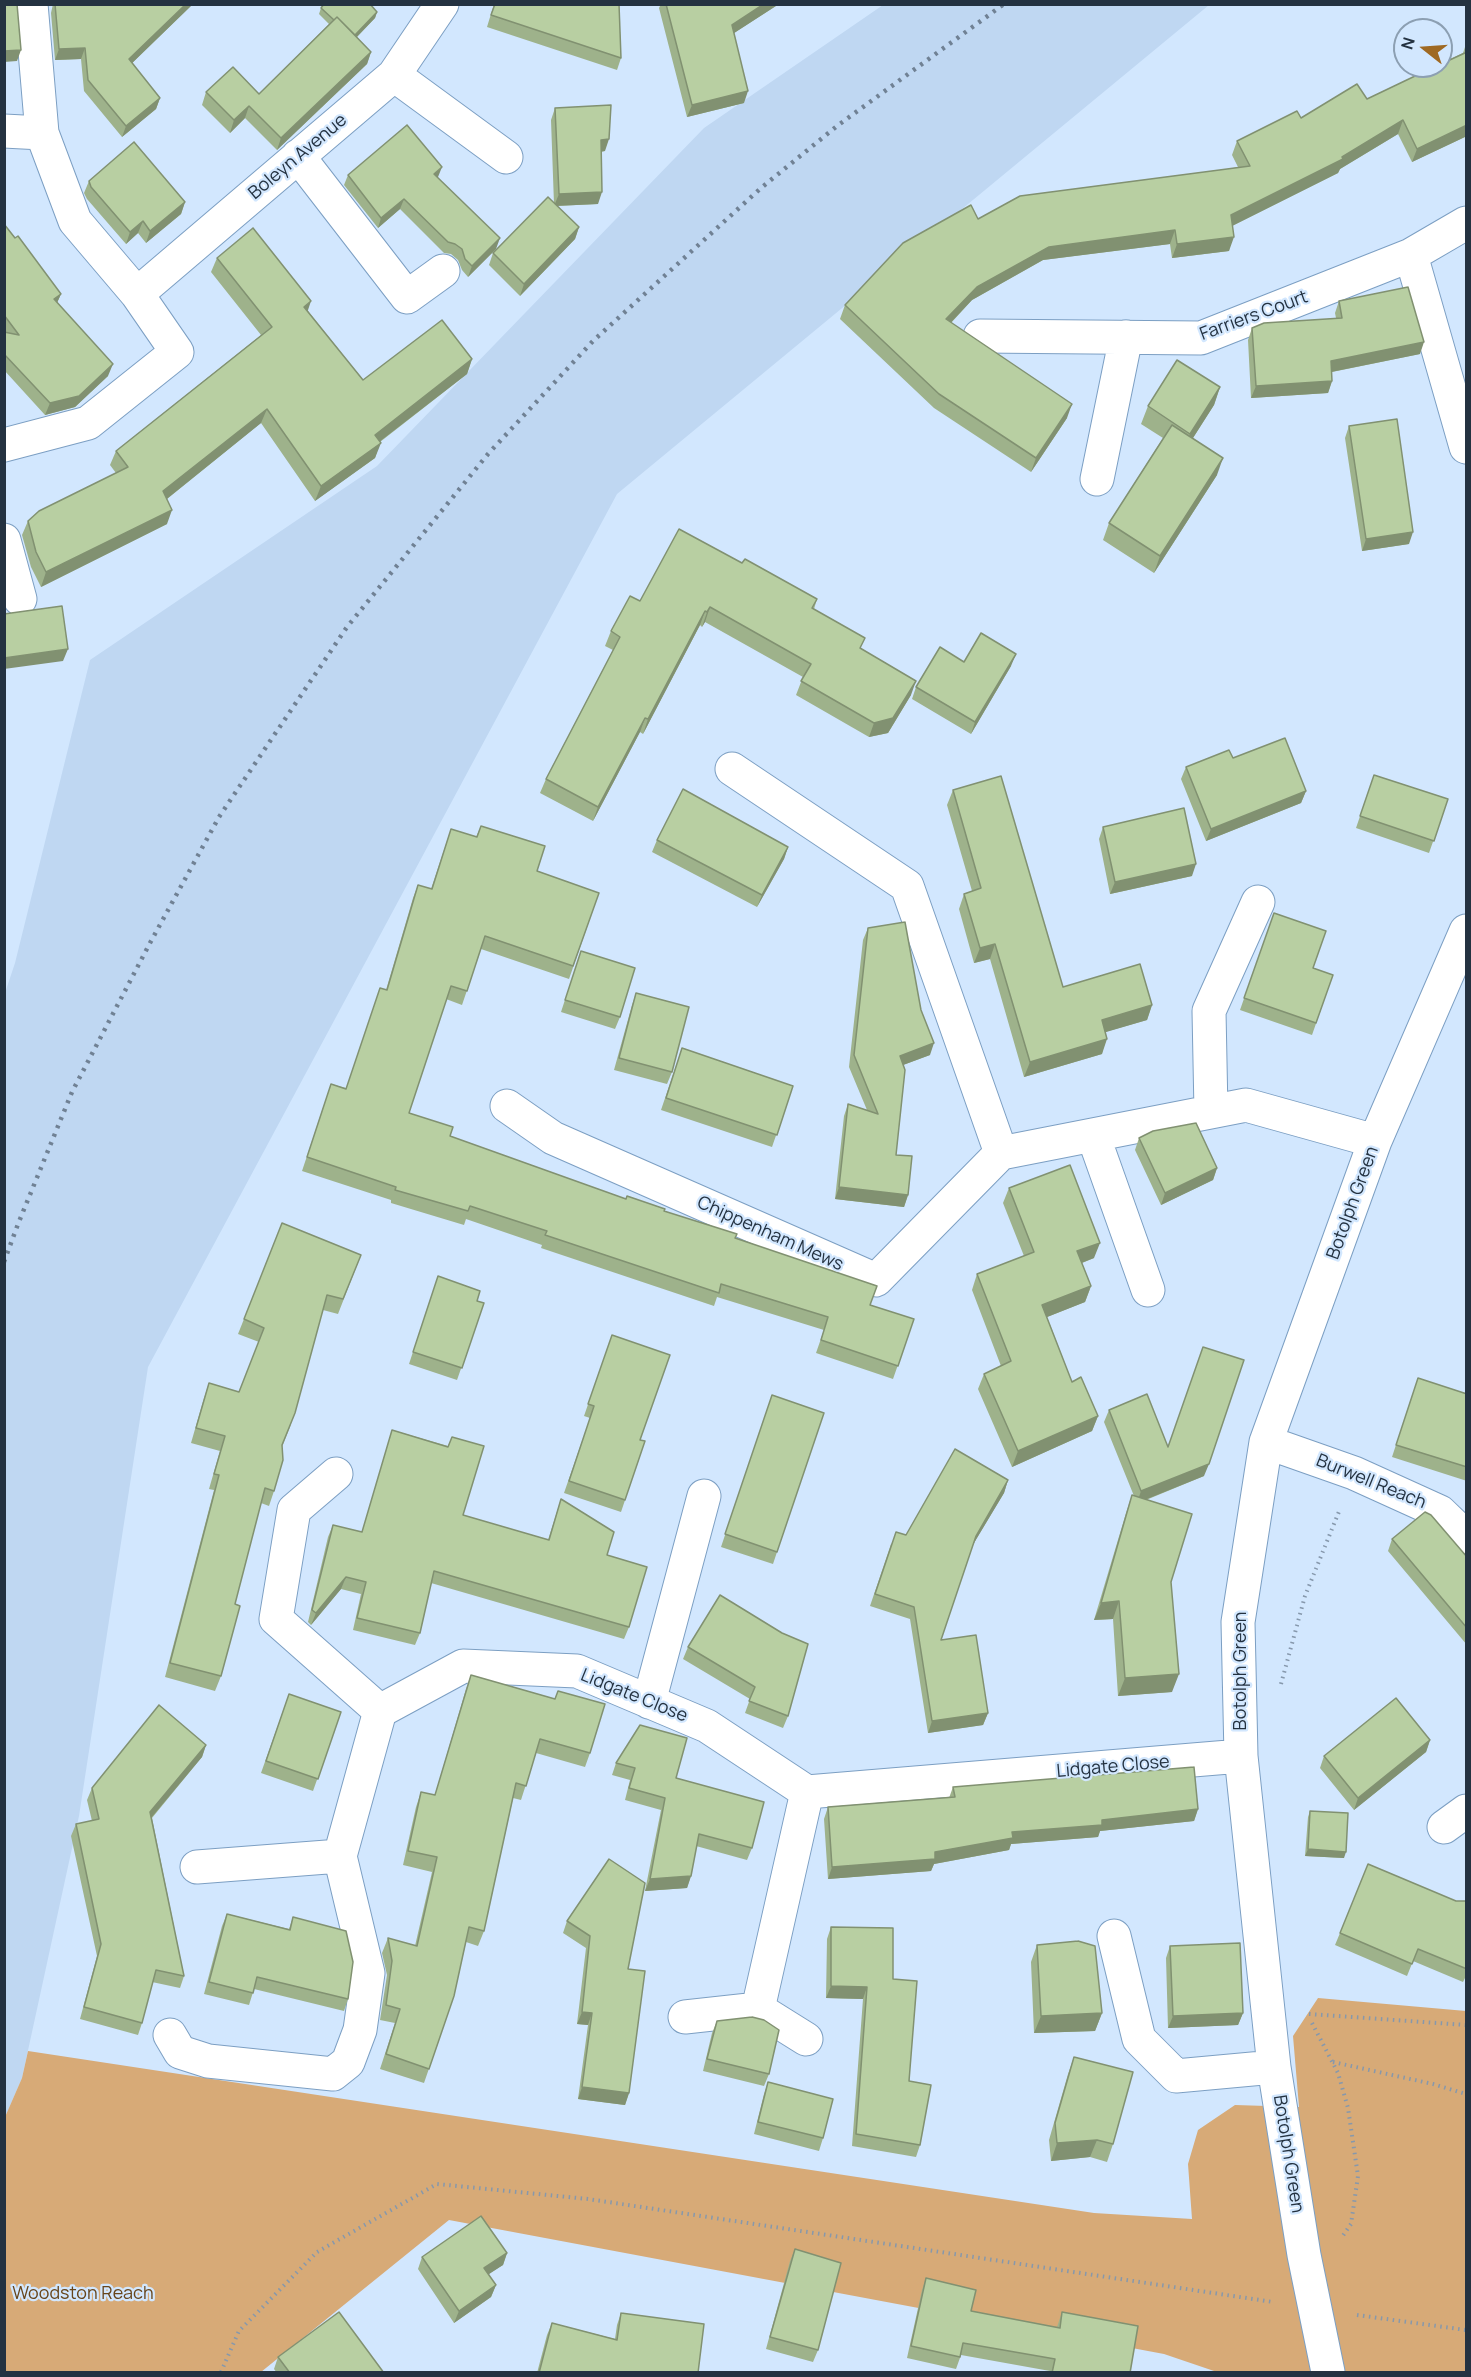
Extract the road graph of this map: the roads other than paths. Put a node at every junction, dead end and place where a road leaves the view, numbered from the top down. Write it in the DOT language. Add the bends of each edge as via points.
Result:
graph roads {
  1 [pos="31,4"];
  2 [pos="442,4"];
  3 [pos="394,75"];
  4 [pos="4,131"];
  5 [pos="42,133"];
  6 [pos="298,156"];
  7 [pos="506,157"];
  8 [pos="1467,223"];
  9 [pos="1411,255"];
  10 [pos="443,271"];
  11 [pos="137,294"];
  12 [pos="981,336"];
  13 [pos="1126,337"];
  14 [pos="4,446"];
  15 [pos="1467,447"];
  16 [pos="1097,479"];
  17 [pos="4,540"];
  18 [pos="20,599"];
  19 [pos="732,769"];
  20 [pos="1258,902"];
  21 [pos="1467,931"];
  22 [pos="507,1106"];
  23 [pos="1211,1112"];
  24 [pos="1094,1135"];
  25 [pos="1375,1141"];
  26 [pos="1001,1153"];
  27 [pos="1148,1290"];
  28 [pos="1266,1442"];
  29 [pos="336,1474"];
  30 [pos="704,1496"];
  31 [pos="1467,1537"];
  32 [pos="649,1702"];
  33 [pos="380,1711"];
  34 [pos="1241,1756"];
  35 [pos="807,1792"];
  36 [pos="340,1856"];
  37 [pos="196,1867"];
  38 [pos="1114,1936"];
  39 [pos="758,2009"];
  40 [pos="685,2017"];
  41 [pos="170,2035"];
  42 [pos="806,2038"];
  43 [pos="1275,2067"];
  44 [pos="1328,2373"];
  1 -- 5 [label="street"];
  2 -- 3 [label="street, Boleyn Avenue"];
  3 -- 6 [label="street, Boleyn Avenue"];
  3 -- 7 [label="street"];
  4 -- 5 [label="street"];
  5 -- 11 [label="street" via="75,221"];
  6 -- 10 [label="street" via="407,297"];
  6 -- 11 [label="street, Boleyn Avenue"];
  8 -- 9 [label="street, Farriers Court"];
  9 -- 13 [label="street, Farriers Court" via="1201,338"];
  9 -- 15 [label="street"];
  11 -- 14 [label="street" via="177,352 88,423"];
  12 -- 13 [label="street, Farriers Court"];
  13 -- 16 [label="street"];
  17 -- 18 [label="street"];
  19 -- 26 [label="street" via="907,886"];
  20 -- 23 [label="street" via="1209,1011"];
  21 -- 25 [label="street, Botolph Green"];
  22 -- 26 [label="street, Chippenham Mews" via="553,1138 876,1281"];
  23 -- 24 [label="street"];
  23 -- 25 [label="street" via="1246,1105"];
  24 -- 26 [label="street"];
  24 -- 27 [label="street"];
  25 -- 28 [label="street, Botolph Green"];
  28 -- 31 [label="street, Burwell Reach" via="1354,1473 1440,1512"];
  28 -- 34 [label="street, Botolph Green" via="1238,1622"];
  29 -- 33 [label="street" via="294,1510 276,1619"];
  30 -- 32 [label="street"];
  32 -- 33 [label="street, Lidgate Close" via="577,1671 463,1666"];
  32 -- 35 [label="street, Lidgate Close" via="707,1726"];
  33 -- 36 [label="street"];
  34 -- 35 [label="street, Lidgate Close"];
  34 -- 43 [label="street, Botolph Green"];
  35 -- 39 [label="street"];
  36 -- 37 [label="street"];
  36 -- 41 [label="street" via="368,1973 360,2030 348,2062 333,2074 208,2061 180,2052"];
  38 -- 43 [label="street" via="1139,2039 1176,2076"];
  39 -- 40 [label="street"];
  39 -- 42 [label="street"];
  43 -- 44 [label="street, Botolph Green" via="1304,2255"];
}
